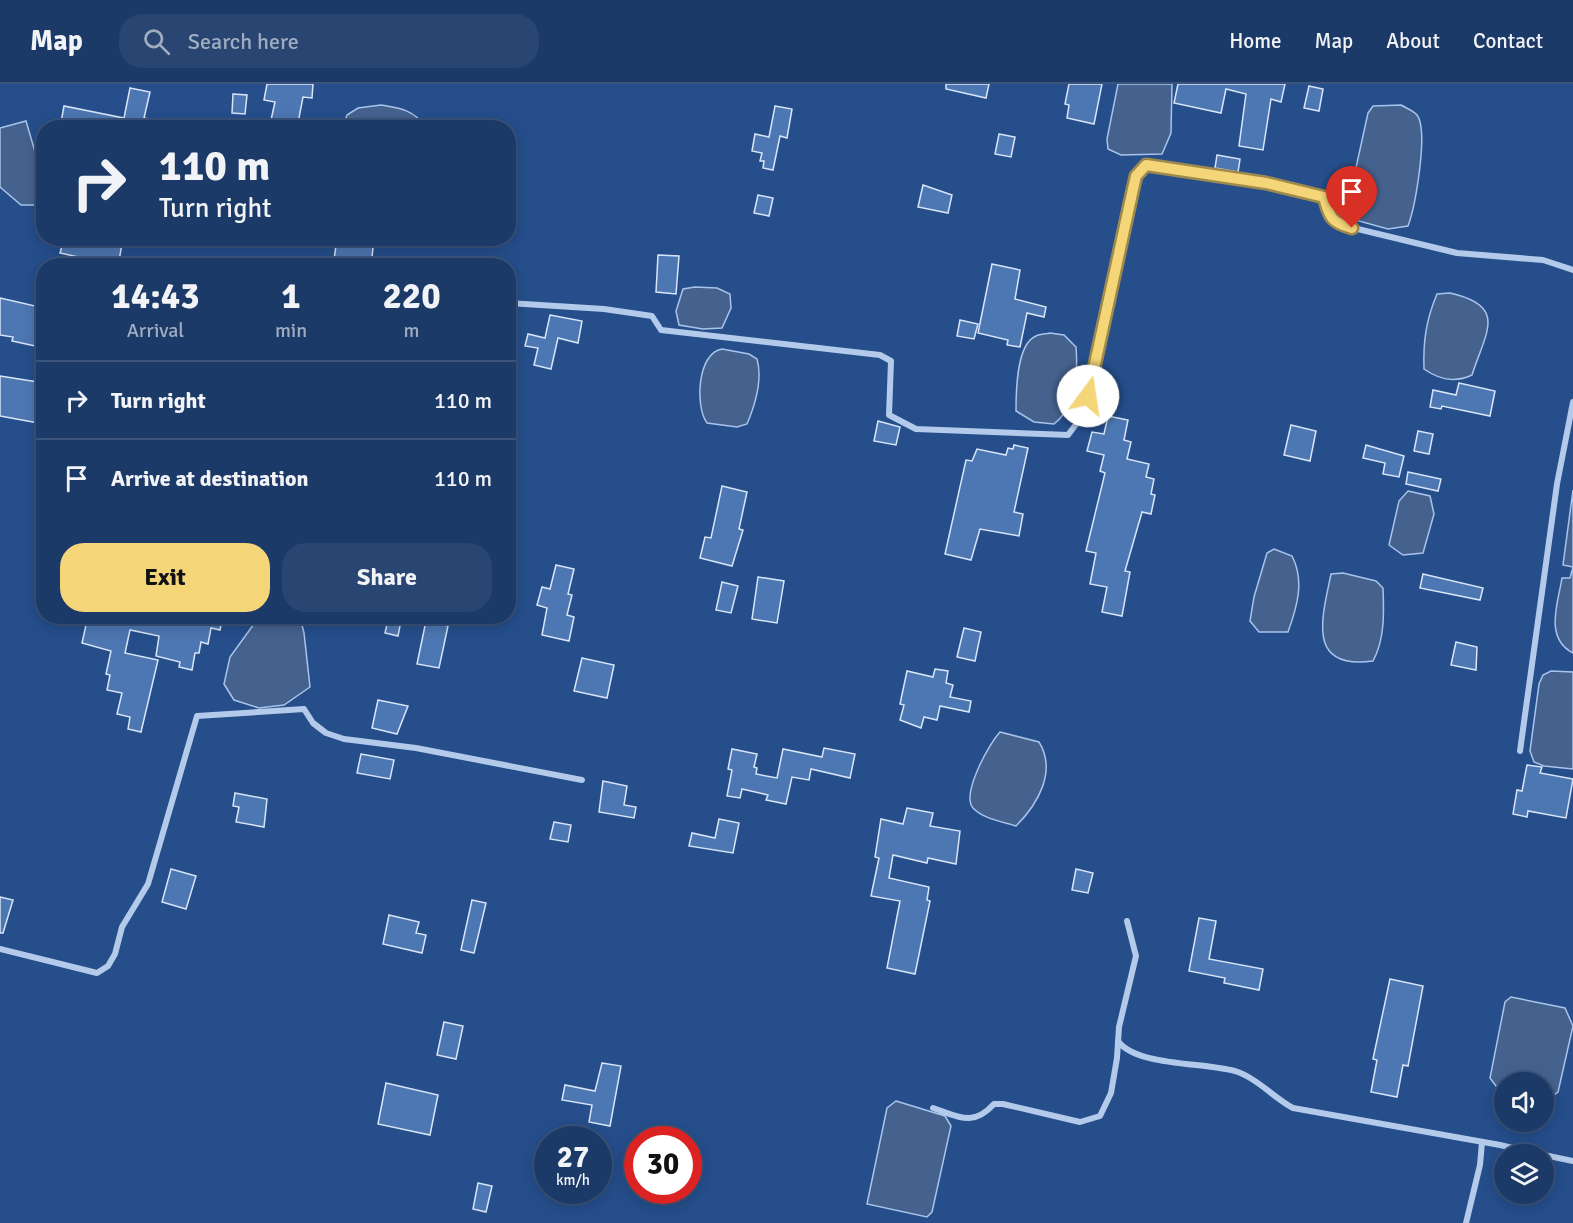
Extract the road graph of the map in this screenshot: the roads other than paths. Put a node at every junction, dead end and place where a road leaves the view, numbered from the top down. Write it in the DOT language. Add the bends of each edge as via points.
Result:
graph roads {
  1 [pos="1573,270"];
  2 [pos="516,304"];
  3 [pos="1573,402"];
  4 [pos="1520,751"];
  5 [pos="582,780"];
  6 [pos="1127,921"];
  7 [pos="0,949"];
  8 [pos="1118,1041"];
  9 [pos="933,1108"];
  10 [pos="1482,1142"];
  11 [pos="1494,1145"];
  12 [pos="1554,1157"];
  13 [pos="1573,1161"];
  14 [pos="1466,1223"];
  1 -- 2 [label="street" via="1543,260 1457,253 1357,229 1337,224 1329,215 1324,197 1266,183 1146,165 1136,176 1088,396 1080,419 1068,435 906,426 889,415 891,361 880,355 661,330 652,316"];
  3 -- 4 [label="street" via="1557,484"];
  5 -- 7 [label="street" via="416,748 344,739 326,733 304,709 197,716 148,884 122,927 116,954 108,966 97,973"];
  6 -- 8 [label="street" via="1136,956"];
  8 -- 9 [label="street" via="1111,1093 1100,1116 1091,1120 1080,1122 1003,1104 994,1104 983,1117 972,1119"];
  8 -- 10 [label="street" via="1135,1054 1241,1073 1293,1108"];
  10 -- 11 [label="street"];
  10 -- 14 [label="street"];
  12 -- 13 [label="street"];
}
